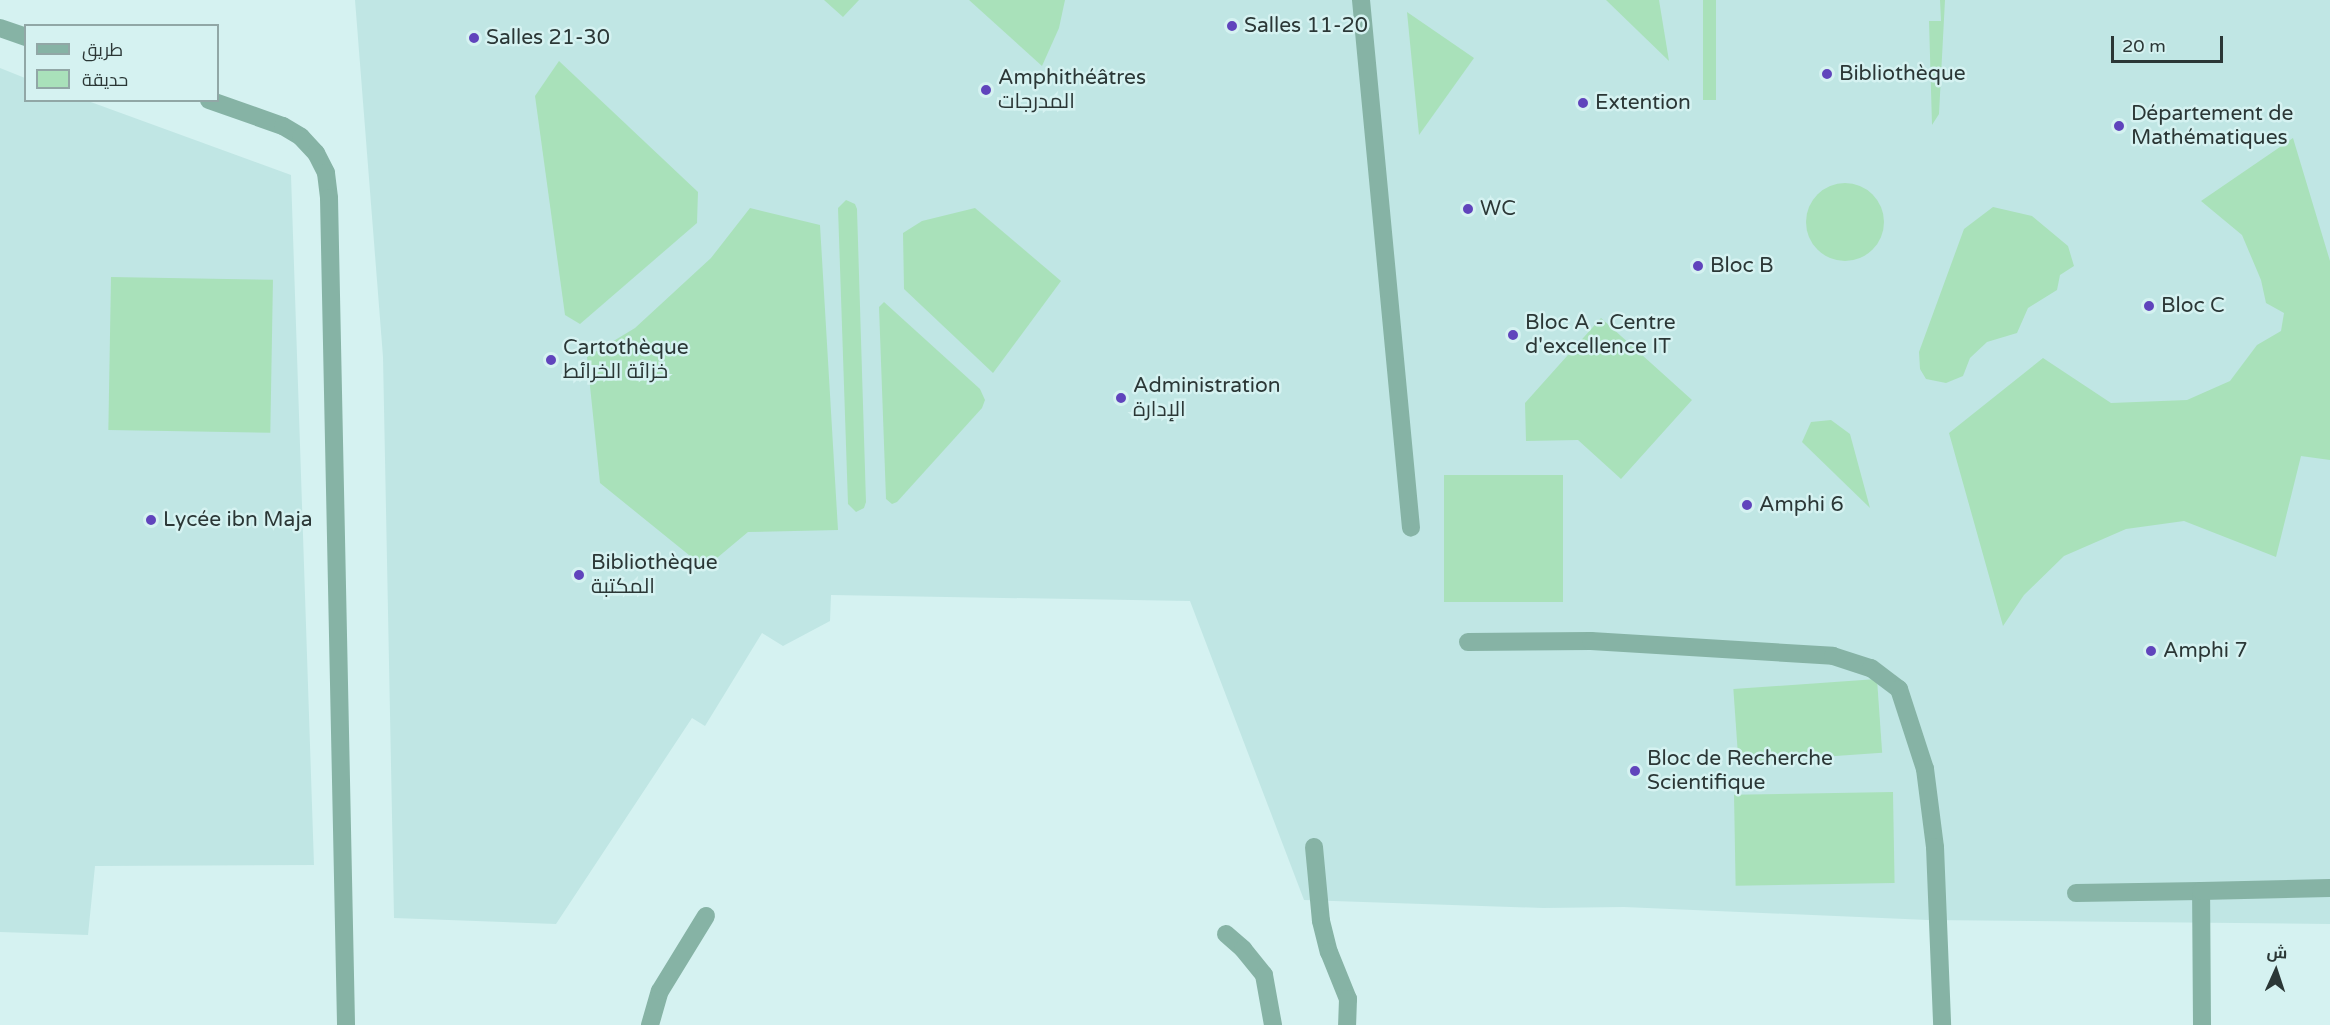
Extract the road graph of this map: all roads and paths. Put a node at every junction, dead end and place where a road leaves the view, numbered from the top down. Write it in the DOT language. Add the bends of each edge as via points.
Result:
graph roads {
  1 [pos="1361,0"];
  2 [pos="0,28"];
  3 [pos="24,36"];
  4 [pos="215,102"];
  5 [pos="1411,528"];
  6 [pos="1468,642"];
  7 [pos="1314,847"];
  8 [pos="2330,888"];
  9 [pos="2201,891"];
  10 [pos="2076,893"];
  11 [pos="706,916"];
  12 [pos="1226,934"];
  13 [pos="345,1025"];
  14 [pos="650,1025"];
  15 [pos="1273,1025"];
  16 [pos="1347,1025"];
  17 [pos="1942,1025"];
  18 [pos="2202,1025"];
  1 -- 5 [label="street"];
  2 -- 3 [label="street"];
  4 -- 13 [label="street" via="283,126 301,137 316,153 326,174"];
  6 -- 17 [label="street" via="1591,641 1833,656 1871,668 1899,689 1925,769 1935,847"];
  7 -- 16 [label="street" via="1321,921 1348,999"];
  8 -- 9 [label="street"];
  9 -- 10 [label="street"];
  9 -- 18 [label="street"];
  11 -- 14 [label="street" via="660,991"];
  12 -- 15 [label="street" via="1264,975"];
}
